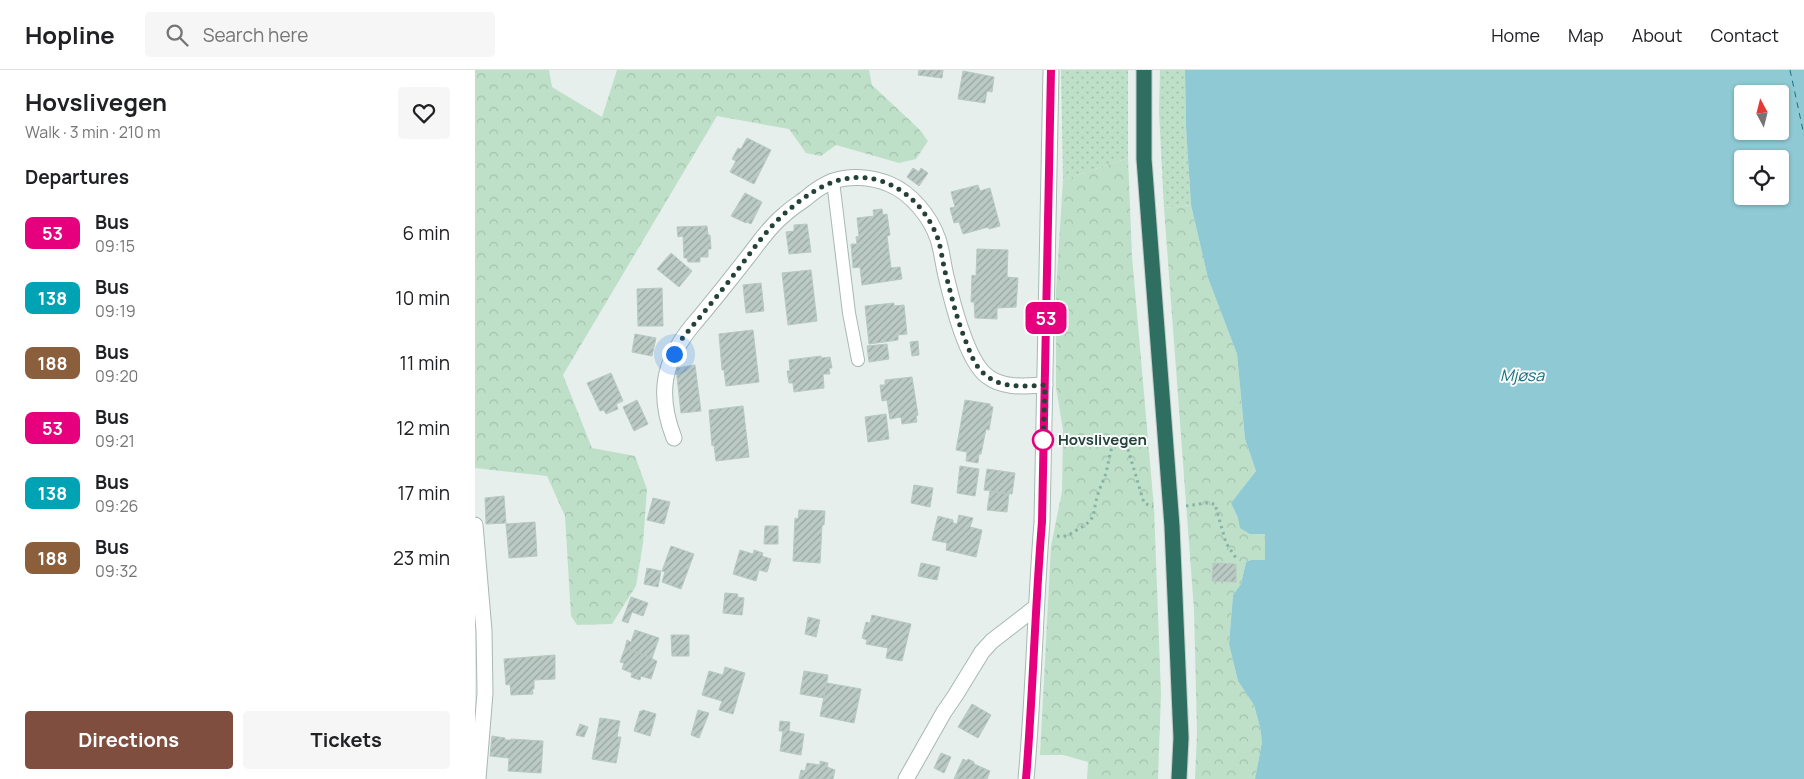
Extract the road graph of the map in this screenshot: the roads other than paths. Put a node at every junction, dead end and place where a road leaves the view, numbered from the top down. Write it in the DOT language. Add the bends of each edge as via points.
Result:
graph roads {
  1 [pos="1051,70"];
  2 [pos="1144,70"];
  3 [pos="833,181"];
  4 [pos="858,360"];
  5 [pos="1045,385"];
  6 [pos="674,438"];
  7 [pos="475,525"];
  8 [pos="1036,607"];
  9 [pos="478,779"];
  10 [pos="906,779"];
  11 [pos="1026,779"];
  12 [pos="1179,779"];
  1 -- 5 [label="street"];
  2 -- 12 [label="highway" via="1144,159 1174,556 1181,738"];
  3 -- 4 [label="lane"];
  3 -- 5 [label="street" via="870,178 898,188 910,197 938,239 958,320 979,368 993,380 1007,385"];
  3 -- 6 [label="street" via="783,216 680,341 664,380 667,420"];
  5 -- 8 [label="street" via="1042,522"];
  7 -- 9 [label="street" via="484,631 485,693"];
  8 -- 10 [label="street" via="992,640 982,652"];
  8 -- 11 [label="street"];
}
